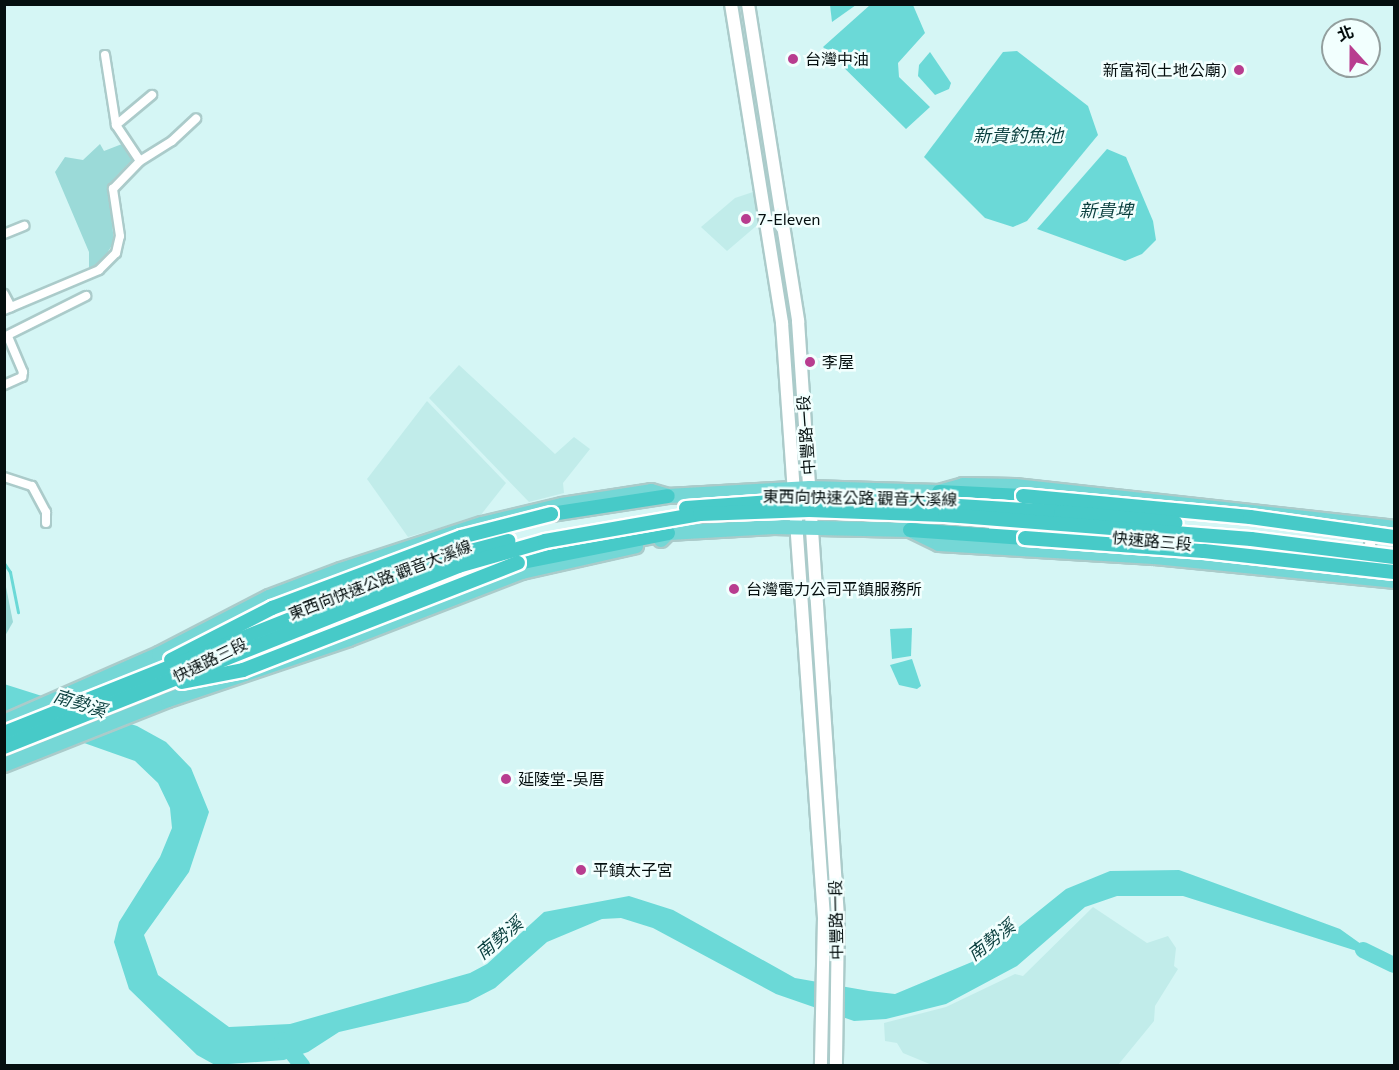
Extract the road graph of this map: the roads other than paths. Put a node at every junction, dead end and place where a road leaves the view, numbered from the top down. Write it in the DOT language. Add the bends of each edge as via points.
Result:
graph roads {
  1 [pos="731,4"];
  2 [pos="748,4"];
  3 [pos="105,55"];
  4 [pos="152,95"];
  5 [pos="196,119"];
  6 [pos="116,125"];
  7 [pos="770,141"];
  8 [pos="753,144"];
  9 [pos="140,161"];
  10 [pos="24,226"];
  11 [pos="4,234"];
  12 [pos="4,294"];
  13 [pos="86,296"];
  14 [pos="8,309"];
  15 [pos="6,336"];
  16 [pos="4,385"];
  17 [pos="4,477"];
  18 [pos="810,488"];
  19 [pos="793,489"];
  20 [pos="939,492"];
  21 [pos="668,496"];
  22 [pos="1160,506"];
  23 [pos="46,523"];
  24 [pos="1373,525"];
  25 [pos="795,528"];
  26 [pos="812,528"];
  27 [pos="1395,528"];
  28 [pos="910,530"];
  29 [pos="668,533"];
  30 [pos="1395,537"];
  31 [pos="1156,538"];
  32 [pos="1370,539"];
  33 [pos="1395,543"];
  34 [pos="1395,550"];
  35 [pos="1154,557"];
  36 [pos="1395,557"];
  37 [pos="1368,559"];
  38 [pos="1395,564"];
  39 [pos="1395,572"];
  40 [pos="321,578"];
  41 [pos="1366,579"];
  42 [pos="1395,581"];
  43 [pos="327,592"];
  44 [pos="339,622"];
  45 [pos="349,639"];
  46 [pos="159,654"];
  47 [pos="147,682"];
  48 [pos="168,700"];
  49 [pos="5,726"];
  50 [pos="4,747"];
  51 [pos="4,765"];
  52 [pos="822,975"];
  53 [pos="837,976"];
  54 [pos="822,1023"];
  55 [pos="836,1025"];
  56 [pos="821,1065"];
  57 [pos="836,1065"];
  1 -- 8 [label="main road, 中豐路一段"];
  2 -- 7 [label="main road, 中豐路一段"];
  3 -- 6 [label="street"];
  4 -- 6 [label="street"];
  5 -- 9 [label="street" via="172,141"];
  6 -- 9 [label="street"];
  7 -- 8 [label="main road"];
  7 -- 18 [label="main road, 中豐路一段" via="798,321"];
  8 -- 19 [label="main road, 中豐路一段" via="782,323"];
  9 -- 14 [label="street" via="113,189 120,236 116,253 99,270"];
  10 -- 11 [label="street"];
  12 -- 14 [label="street"];
  13 -- 15 [label="street"];
  15 -- 16 [label="street" via="23,372 22,377"];
  17 -- 23 [label="street" via="32,486 43,505"];
  18 -- 19 [label="main road, 快速路三段"];
  18 -- 20 [label="main road, 快速路三段"];
  18 -- 26 [label="main road, 中豐路一段"];
  19 -- 21 [label="main road, 快速路三段"];
  19 -- 25 [label="main road, 中豐路一段"];
  20 -- 22 [label="main road, 快速路三段" via="963,485 1015,486"];
  20 -- 30 [label="highway, bridge" via="1238,515"];
  21 -- 40 [label="main road, 快速路三段" via="651,491 562,505 483,524"];
  21 -- 43 [label="street, 快速路三段" via="653,504 560,517 472,540"];
  21 -- 47 [label="highway, bridge" via="551,514 460,537 272,608 207,638"];
  22 -- 24 [label="main road, 快速路三段"];
  22 -- 31 [label="street"];
  22 -- 32 [label="street, 快速路三段"];
  24 -- 27 [label="main road, 快速路三段"];
  24 -- 32 [label="street"];
  25 -- 26 [label="main road, 快速路三段"];
  25 -- 29 [label="main road, 快速路三段"];
  25 -- 52 [label="main road, 中豐路一段" via="824,918"];
  26 -- 28 [label="main road, 快速路三段"];
  26 -- 53 [label="main road, 中豐路一段" via="838,917"];
  28 -- 31 [label="street, 快速路三段" via="946,527"];
  28 -- 35 [label="main road, 快速路三段" via="939,544"];
  28 -- 39 [label="highway, bridge" via="1204,551"];
  29 -- 44 [label="street, 快速路三段" via="650,529 526,552"];
  29 -- 45 [label="main road, 快速路三段" via="661,540 522,572"];
  29 -- 47 [label="highway, bridge" via="518,563 243,670"];
  31 -- 35 [label="street"];
  31 -- 37 [label="street, 快速路三段"];
  32 -- 33 [label="street, 快速路三段"];
  32 -- 37 [label="street"];
  34 -- 47 [label="highway, 東西向快速公路 觀音大溪線, bridge" via="1251,531 933,503 829,498 707,504 566,527 463,553"];
  35 -- 41 [label="main road, 快速路三段"];
  36 -- 47 [label="highway, 東西向快速公路 觀音大溪線, bridge" via="1251,539 945,515 809,510 700,514 586,532 512,549"];
  37 -- 38 [label="street, 快速路三段"];
  37 -- 41 [label="street"];
  40 -- 43 [label="street"];
  40 -- 46 [label="main road, 快速路三段" via="269,597"];
  41 -- 42 [label="main road, 快速路三段"];
  43 -- 44 [label="street"];
  43 -- 46 [label="street, 快速路三段" via="222,638"];
  44 -- 45 [label="street"];
  44 -- 48 [label="street, 快速路三段" via="224,668"];
  45 -- 48 [label="main road, 快速路三段"];
  46 -- 49 [label="main road, 快速路三段"];
  47 -- 49 [label="highway, 東西向快速公路 觀音大溪線, bridge"];
  47 -- 50 [label="highway, 東西向快速公路 觀音大溪線, bridge"];
  48 -- 51 [label="main road"];
  52 -- 53 [label="main road"];
  52 -- 54 [label="main road, 中豐路一段"];
  53 -- 55 [label="main road, 中豐路一段"];
  54 -- 55 [label="main road"];
  54 -- 56 [label="main road, 中豐路一段"];
  55 -- 57 [label="main road, 中豐路一段"];
}
